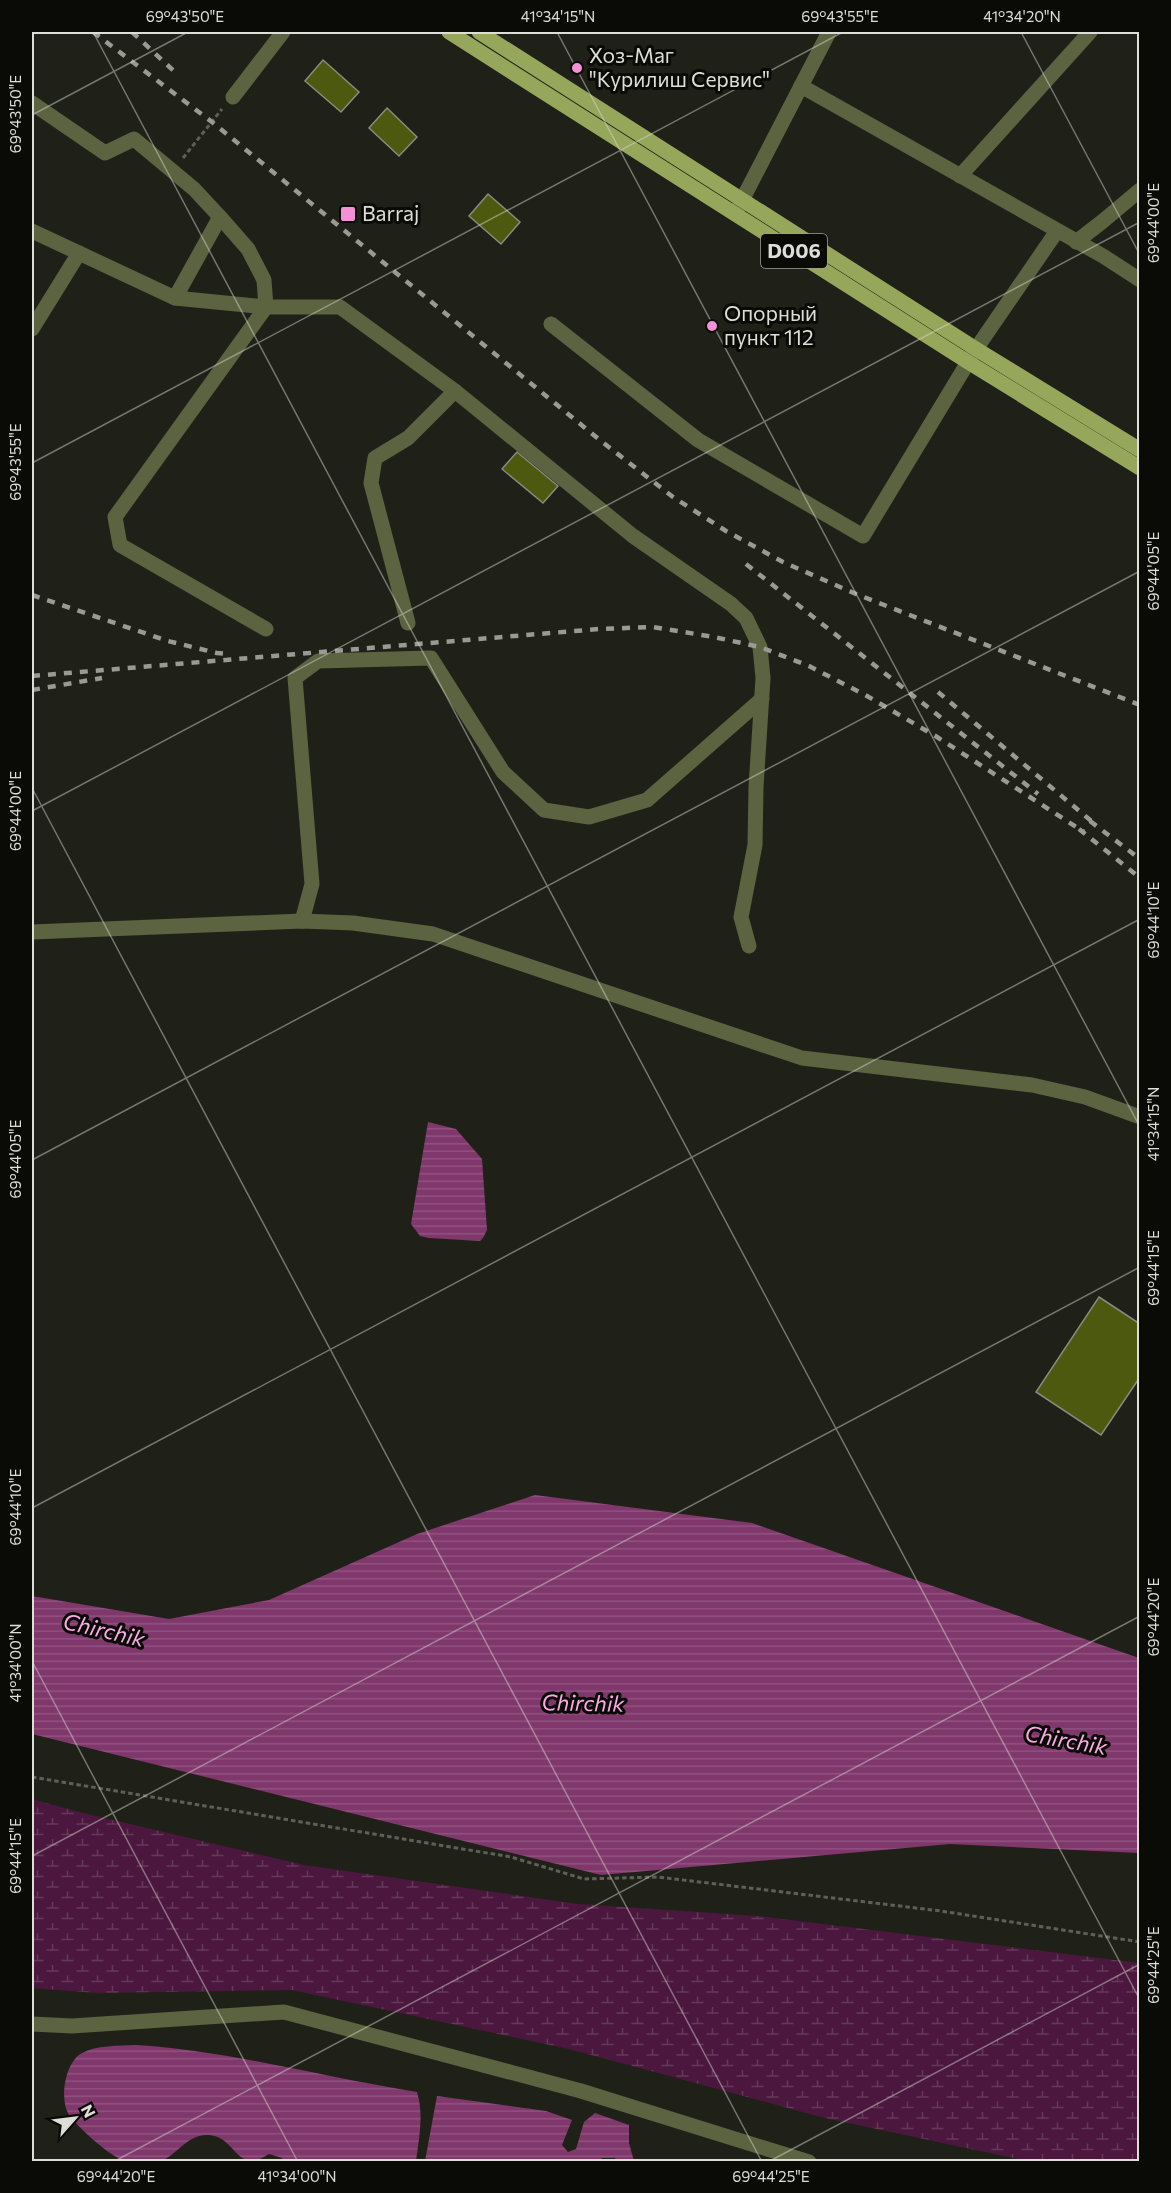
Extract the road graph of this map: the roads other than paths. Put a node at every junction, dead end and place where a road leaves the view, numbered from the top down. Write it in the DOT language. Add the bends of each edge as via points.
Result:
graph roads {
  1 [pos="282,32"];
  2 [pos="449,32"];
  3 [pos="479,32"];
  4 [pos="829,32"];
  5 [pos="1090,32"];
  6 [pos="801,86"];
  7 [pos="233,97"];
  8 [pos="32,103"];
  9 [pos="960,176"];
  10 [pos="1140,190"];
  11 [pos="742,199"];
  12 [pos="735,214"];
  13 [pos="220,217"];
  14 [pos="32,231"];
  15 [pos="1057,231"];
  16 [pos="1076,242"];
  17 [pos="79,253"];
  18 [pos="1140,280"];
  19 [pos="175,298"];
  20 [pos="266,307"];
  21 [pos="551,324"];
  22 [pos="32,329"];
  23 [pos="976,348"];
  24 [pos="968,362"];
  25 [pos="455,391"];
  26 [pos="1140,450"];
  27 [pos="1140,468"];
  28 [pos="408,623"];
  29 [pos="266,629"];
  30 [pos="762,699"];
  31 [pos="302,921"];
  32 [pos="32,932"];
  33 [pos="749,946"];
  34 [pos="1140,1117"];
  35 [pos="32,2024"];
  36 [pos="809,2162"];
  1 -- 7 [label="street"];
  2 -- 12 [label="main road, D006"];
  3 -- 11 [label="main road, D006"];
  4 -- 6 [label="street"];
  5 -- 9 [label="street"];
  6 -- 9 [label="street"];
  6 -- 11 [label="street"];
  8 -- 13 [label="street" via="105,153 134,139 194,189"];
  9 -- 15 [label="street"];
  10 -- 16 [label="street"];
  11 -- 12 [label="street"];
  11 -- 23 [label="main road, D006"];
  12 -- 24 [label="main road, D006"];
  13 -- 19 [label="street"];
  13 -- 20 [label="street" via="249,249 264,280"];
  14 -- 17 [label="street"];
  15 -- 16 [label="street"];
  15 -- 23 [label="street"];
  16 -- 18 [label="street"];
  17 -- 19 [label="street"];
  17 -- 22 [label="street"];
  19 -- 20 [label="street"];
  20 -- 25 [label="street" via="340,307"];
  20 -- 29 [label="street" via="115,517 120,546"];
  21 -- 24 [label="street" via="698,440 863,536"];
  23 -- 24 [label="street"];
  23 -- 26 [label="main road, D006"];
  24 -- 27 [label="main road, D006"];
  25 -- 28 [label="street" via="408,438 375,458 371,483"];
  25 -- 30 [label="street" via="633,536 746,618 760,647"];
  30 -- 31 [label="street" via="647,800 589,817 544,810 503,772 431,658 318,661 295,678 312,884"];
  30 -- 33 [label="street" via="755,845 741,917"];
  31 -- 32 [label="street"];
  31 -- 34 [label="street" via="433,934 802,1058 1032,1085 1085,1097"];
  35 -- 36 [label="street" via="72,2026 284,2012 581,2091"];
}
